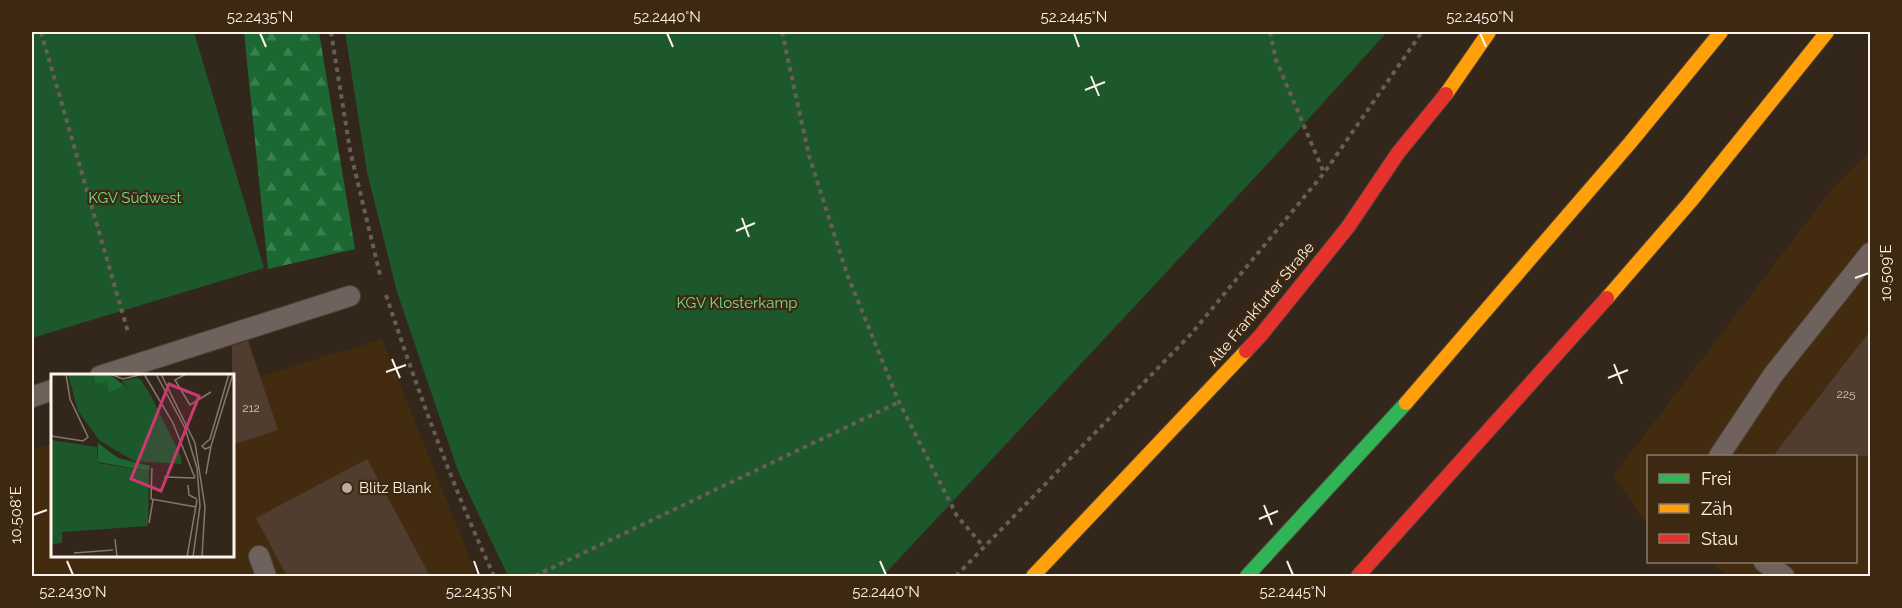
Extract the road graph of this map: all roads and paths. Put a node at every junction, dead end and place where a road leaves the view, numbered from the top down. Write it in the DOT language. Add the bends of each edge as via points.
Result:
graph roads {
  1 [pos="42,32"];
  2 [pos="331,32"];
  3 [pos="782,32"];
  4 [pos="1270,32"];
  5 [pos="1422,32"];
  6 [pos="1489,32"];
  7 [pos="1720,32"];
  8 [pos="1827,32"];
  9 [pos="1324,173"];
  10 [pos="1870,253"];
  11 [pos="350,296"];
  12 [pos="137,364"];
  13 [pos="103,374"];
  14 [pos="51,390"];
  15 [pos="32,397"];
  16 [pos="899,402"];
  17 [pos="1720,455"];
  18 [pos="984,547"];
  19 [pos="259,556"];
  20 [pos="1767,563"];
  21 [pos="266,576"];
  22 [pos="494,576"];
  23 [pos="535,576"];
  24 [pos="956,576"];
  25 [pos="1033,576"];
  26 [pos="1247,576"];
  27 [pos="1358,576"];
  28 [pos="1784,576"];
  1 -- 12 [label="path"];
  2 -- 22 [label="path" via="350,150 382,285 435,436"];
  3 -- 16 [label="path" via="809,156 848,274"];
  4 -- 9 [label="path" via="1276,60"];
  5 -- 9 [label="path"];
  6 -- 25 [label="main road, Alte Frankfurter Straße" via="1348,227 1260,335"];
  7 -- 26 [label="main road" via="1438,368"];
  8 -- 27 [label="main road" via="1630,272"];
  9 -- 18 [label="path" via="1192,333"];
  10 -- 17 [label="lane" via="1773,375"];
  11 -- 12 [label="lane"];
  12 -- 13 [label="lane"];
  14 -- 15 [label="lane"];
  16 -- 18 [label="path" via="957,516"];
  16 -- 23 [label="path"];
  18 -- 24 [label="path"];
  19 -- 21 [label="lane"];
  20 -- 28 [label="lane"];
}
